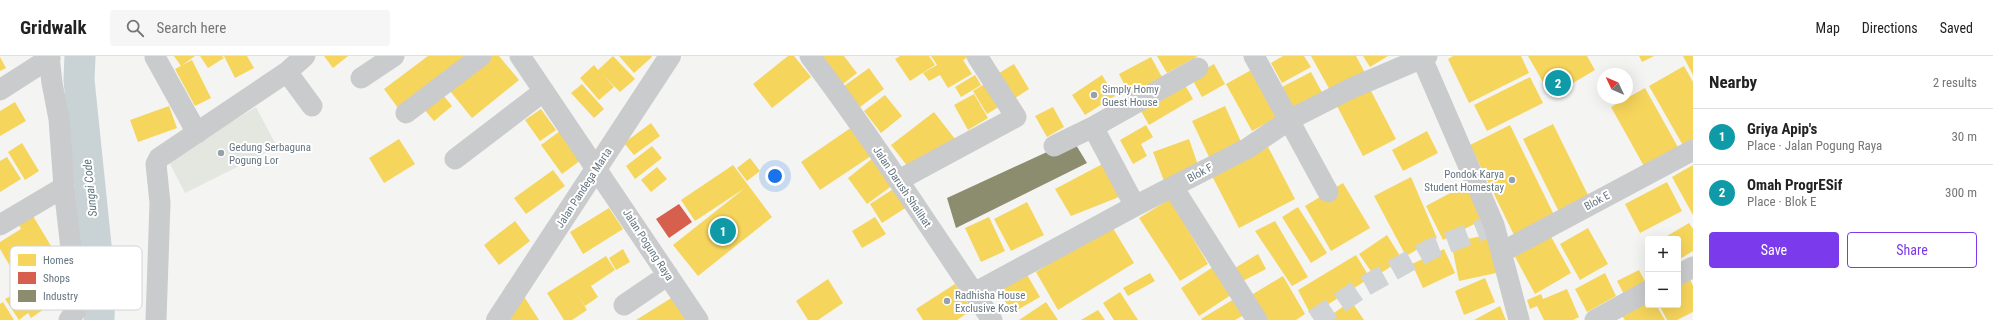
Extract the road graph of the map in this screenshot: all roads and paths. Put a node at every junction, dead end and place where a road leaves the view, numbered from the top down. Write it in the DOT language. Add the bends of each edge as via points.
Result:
graph roads {
  1 [pos="394,56"];
  2 [pos="481,56"];
  3 [pos="520,56"];
  4 [pos="670,56"];
  5 [pos="810,56"];
  6 [pos="977,56"];
  7 [pos="1254,56"];
  8 [pos="49,57"];
  9 [pos="155,57"];
  10 [pos="1424,57"];
  11 [pos="291,63"];
  12 [pos="1198,68"];
  13 [pos="362,78"];
  14 [pos="0,90"];
  15 [pos="544,90"];
  16 [pos="312,106"];
  17 [pos="406,113"];
  18 [pos="1289,120"];
  19 [pos="1093,127"];
  20 [pos="197,133"];
  21 [pos="1054,146"];
  22 [pos="1693,150"];
  23 [pos="455,159"];
  24 [pos="597,169"];
  25 [pos="900,180"];
  26 [pos="64,187"];
  27 [pos="1174,187"];
  28 [pos="1328,192"];
  29 [pos="1135,206"];
  30 [pos="0,225"];
  31 [pos="71,246"];
  32 [pos="1502,252"];
  33 [pos="1693,267"];
  34 [pos="1681,273"];
  35 [pos="668,275"];
  36 [pos="1645,293"];
  37 [pos="974,294"];
  38 [pos="624,305"];
  39 [pos="76,310"];
  40 [pos="69,320"];
  41 [pos="156,320"];
  42 [pos="497,320"];
  43 [pos="698,320"];
  44 [pos="992,320"];
  45 [pos="1257,320"];
  46 [pos="1519,320"];
  47 [pos="1596,320"];
  1 -- 13 [label="street"];
  2 -- 17 [label="street"];
  3 -- 15 [label="street, Jalan Pogung Raya"];
  4 -- 24 [label="street, Jalan Pandega Marta"];
  5 -- 25 [label="street, Jalan Darush Shalihat"];
  6 -- 25 [label="street" via="1016,117"];
  7 -- 18 [label="street"];
  8 -- 14 [label="street"];
  8 -- 26 [label="street"];
  9 -- 20 [label="street"];
  10 -- 18 [label="street, Blok F" via="1352,88"];
  10 -- 32 [label="street" via="1494,225"];
  11 -- 16 [label="street"];
  11 -- 20 [label="street"];
  12 -- 19 [label="street"];
  15 -- 23 [label="street"];
  15 -- 24 [label="street, Jalan Pogung Raya"];
  18 -- 27 [label="street, Blok F" via="1248,148"];
  18 -- 28 [label="street"];
  19 -- 21 [label="street"];
  19 -- 29 [label="street"];
  20 -- 41 [label="street" via="159,158 156,164 160,203"];
  22 -- 32 [label="street, Blok E"];
  24 -- 35 [label="street, Jalan Pogung Raya"];
  24 -- 42 [label="street, Jalan Pandega Marta"];
  25 -- 37 [label="street, Jalan Darush Shalihat"];
  26 -- 30 [label="street"];
  26 -- 31 [label="street"];
  27 -- 29 [label="street, Blok F"];
  27 -- 45 [label="street"];
  29 -- 37 [label="street, Blok F"];
  32 -- 46 [label="street"];
  33 -- 34 [label="street"];
  35 -- 38 [label="street"];
  35 -- 43 [label="street, Jalan Pogung Raya"];
  36 -- 47 [label="street"];
  37 -- 44 [label="street, Jalan Darush Shalihat"];
  39 -- 40 [label="street"];
}
